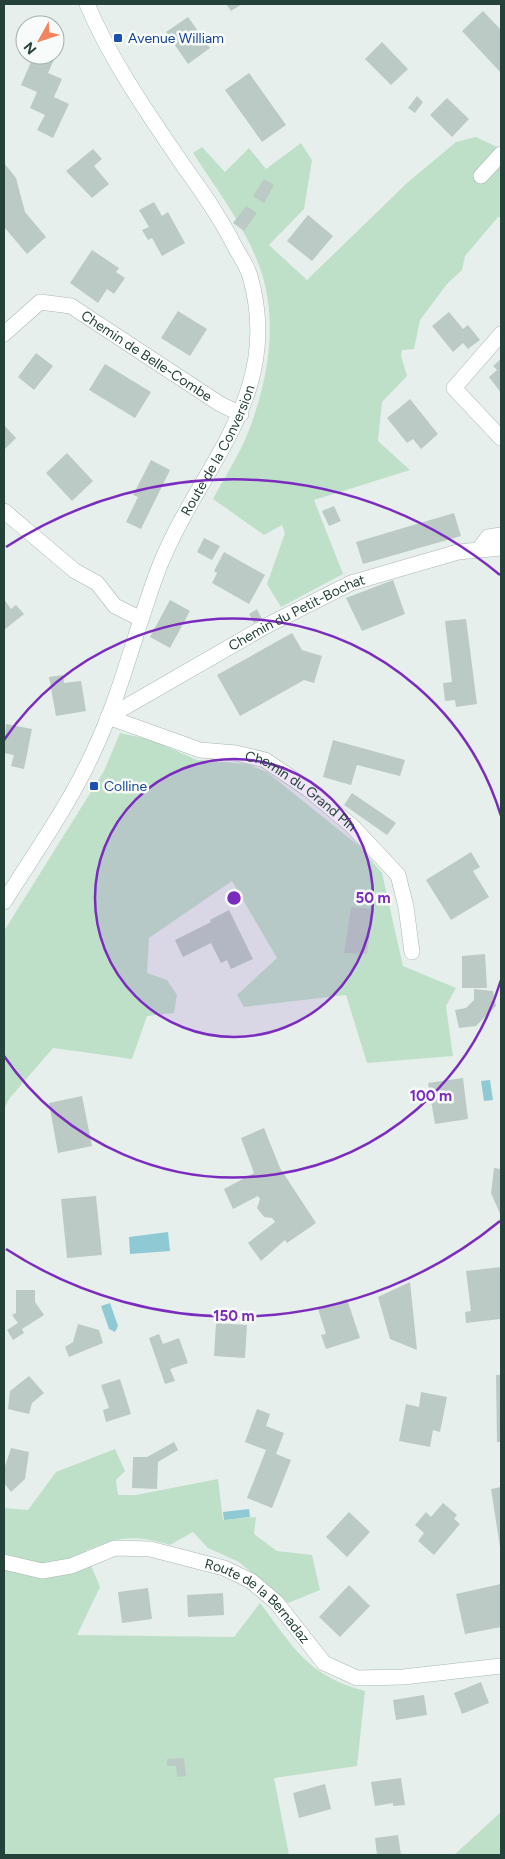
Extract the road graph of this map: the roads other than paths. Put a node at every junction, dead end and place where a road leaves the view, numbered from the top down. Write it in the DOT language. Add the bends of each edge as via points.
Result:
graph roads {
  1 [pos="87,4"];
  2 [pos="501,154"];
  3 [pos="481,176"];
  4 [pos="4,334"];
  5 [pos="501,334"];
  6 [pos="241,414"];
  7 [pos="501,438"];
  8 [pos="4,511"];
  9 [pos="501,535"];
  10 [pos="501,548"];
  11 [pos="480,549"];
  12 [pos="141,619"];
  13 [pos="108,718"];
  14 [pos="4,902"];
  15 [pos="412,952"];
  16 [pos="4,1562"];
  17 [pos="501,1666"];
  1 -- 6 [label="street, Route de la Conversion" via="124,75 223,221 249,274 258,316 258,351"];
  2 -- 3 [label="street"];
  4 -- 6 [label="street, Chemin de Belle-Combe" via="40,302 71,306 220,404"];
  5 -- 7 [label="street" via="454,388"];
  6 -- 12 [label="street, Route de la Conversion" via="165,556"];
  8 -- 12 [label="street" via="76,571 97,583 116,606"];
  9 -- 11 [label="street" via="488,536"];
  10 -- 11 [label="street, Chemin du Petit-Bochat"];
  11 -- 13 [label="street, Chemin du Petit-Bochat" via="458,552 351,583 266,626"];
  12 -- 13 [label="street, Route de la Conversion"];
  13 -- 14 [label="street, Route de la Conversion" via="81,777"];
  13 -- 15 [label="street, Chemin du Grand Pin" via="200,750 236,753 265,760 308,790 352,826 398,875"];
  16 -- 17 [label="street, Route de la Bernadaz" via="42,1571 71,1566 115,1548 150,1550 224,1568 251,1581 276,1602 324,1662 357,1678 404,1677"];
}
